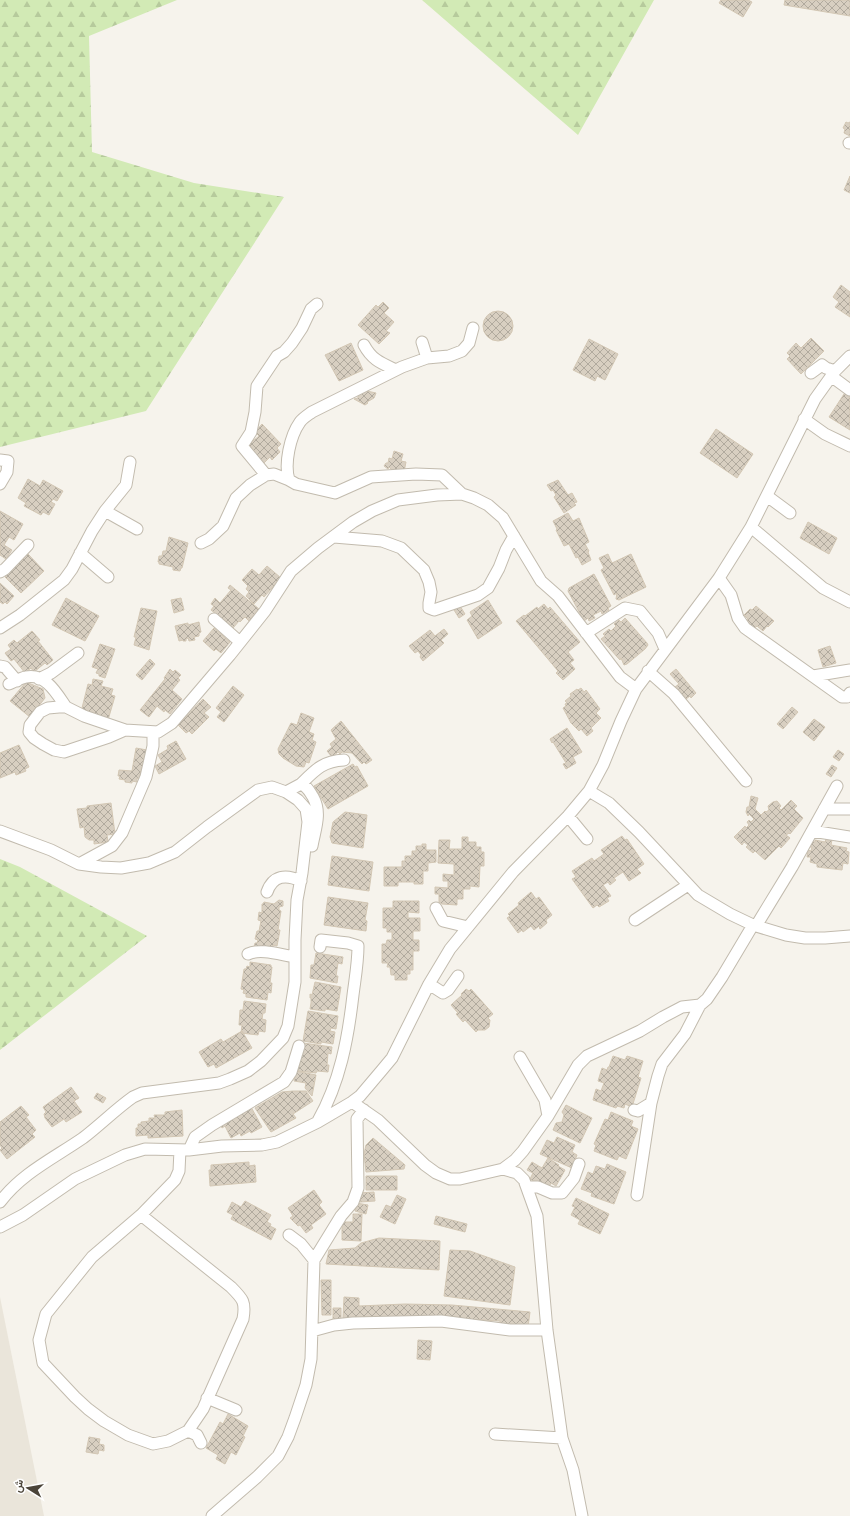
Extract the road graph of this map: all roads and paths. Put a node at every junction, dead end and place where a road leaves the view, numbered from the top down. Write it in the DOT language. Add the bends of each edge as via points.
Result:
graph roads {
  1 [pos="317,304"];
  2 [pos="473,328"];
  3 [pos="422,342"];
  4 [pos="364,345"];
  5 [pos="850,356"];
  6 [pos="427,358"];
  7 [pos="396,370"];
  8 [pos="811,373"];
  9 [pos="833,374"];
  10 [pos="850,390"];
  11 [pos="804,420"];
  12 [pos="850,446"];
  13 [pos="0,460"];
  14 [pos="130,462"];
  15 [pos="266,475"];
  16 [pos="289,480"];
  17 [pos="0,484"];
  18 [pos="462,494"];
  19 [pos="767,496"];
  20 [pos="105,511"];
  21 [pos="790,513"];
  22 [pos="751,527"];
  23 [pos="137,529"];
  24 [pos="514,536"];
  25 [pos="334,537"];
  26 [pos="201,543"];
  27 [pos="28,545"];
  28 [pos="80,553"];
  29 [pos="0,572"];
  30 [pos="108,578"];
  31 [pos="719,578"];
  32 [pos="850,602"];
  33 [pos="214,619"];
  34 [pos="0,628"];
  35 [pos="586,633"];
  36 [pos="240,642"];
  37 [pos="665,649"];
  38 [pos="78,653"];
  39 [pos="0,666"];
  40 [pos="850,670"];
  41 [pos="648,671"];
  42 [pos="813,676"];
  43 [pos="39,679"];
  44 [pos="636,689"];
  45 [pos="850,693"];
  46 [pos="66,707"];
  47 [pos="125,730"];
  48 [pos="153,732"];
  49 [pos="344,760"];
  50 [pos="746,781"];
  51 [pos="301,784"];
  52 [pos="837,786"];
  53 [pos="589,791"];
  54 [pos="286,792"];
  55 [pos="850,808"];
  56 [pos="824,809"];
  57 [pos="568,816"];
  58 [pos="0,831"];
  59 [pos="812,831"];
  60 [pos="850,837"];
  61 [pos="587,840"];
  62 [pos="79,864"];
  63 [pos="301,881"];
  64 [pos="688,885"];
  65 [pos="267,892"];
  66 [pos="297,900"];
  67 [pos="436,908"];
  68 [pos="635,920"];
  69 [pos="754,926"];
  70 [pos="468,927"];
  71 [pos="850,936"];
  72 [pos="320,947"];
  73 [pos="248,954"];
  74 [pos="295,957"];
  75 [pos="458,976"];
  76 [pos="429,984"];
  77 [pos="700,1005"];
  78 [pos="299,1046"];
  79 [pos="520,1057"];
  80 [pos="352,1102"];
  81 [pos="651,1103"];
  82 [pos="364,1110"];
  83 [pos="634,1110"];
  84 [pos="548,1116"];
  85 [pos="318,1122"];
  86 [pos="184,1150"];
  87 [pos="579,1164"];
  88 [pos="503,1168"];
  89 [pos="527,1187"];
  90 [pos="637,1195"];
  91 [pos="0,1202"];
  92 [pos="141,1215"];
  93 [pos="0,1227"];
  94 [pos="289,1235"];
  95 [pos="314,1260"];
  96 [pos="547,1330"];
  97 [pos="312,1331"];
  98 [pos="207,1398"];
  99 [pos="236,1410"];
  100 [pos="188,1431"];
  101 [pos="495,1434"];
  102 [pos="562,1438"];
  103 [pos="200,1442"];
  104 [pos="212,1516"];
  105 [pos="582,1516"];
  1 -- 15 [label="street" via="311,309 292,343 277,356 257,386 251,432 242,446"];
  2 -- 6 [label="street" via="469,342 462,351 449,356"];
  3 -- 6 [label="street"];
  4 -- 7 [label="street" via="369,355"];
  5 -- 9 [label="street"];
  6 -- 7 [label="street"];
  7 -- 16 [label="street" via="312,412 301,421 295,431 286,463"];
  8 -- 9 [label="street" via="822,365"];
  9 -- 10 [label="street"];
  9 -- 11 [label="street"];
  11 -- 12 [label="street"];
  11 -- 19 [label="street"];
  13 -- 17 [label="street" via="8,461 8,472"];
  14 -- 20 [label="street" via="126,485"];
  15 -- 16 [label="street" via="274,474"];
  15 -- 26 [label="street" via="236,498 223,526"];
  16 -- 18 [label="street" via="335,493 371,477 442,475"];
  18 -- 24 [label="street" via="488,505 503,518"];
  18 -- 25 [label="street" via="437,494 398,500 372,511"];
  19 -- 21 [label="street"];
  19 -- 22 [label="street"];
  20 -- 23 [label="street"];
  20 -- 28 [label="street"];
  22 -- 31 [label="street"];
  22 -- 32 [label="street" via="823,588"];
  24 -- 25 [label="street" via="488,588 478,595 434,610 430,608 432,592 424,570 401,548 382,541"];
  24 -- 35 [label="street" via="541,581 558,596"];
  25 -- 36 [label="street" via="291,572"];
  27 -- 29 [label="street"];
  28 -- 30 [label="street"];
  28 -- 34 [label="street" via="64,580"];
  31 -- 37 [label="street"];
  31 -- 42 [label="street" via="731,595 738,618 745,628"];
  33 -- 36 [label="street"];
  35 -- 37 [label="street" via="625,608 640,611 658,633"];
  35 -- 44 [label="street" via="620,677"];
  36 -- 48 [label="street" via="172,723 158,732"];
  37 -- 41 [label="street"];
  38 -- 43 [label="street"];
  39 -- 43 [label="street" via="5,667 13,683 26,677"];
  40 -- 42 [label="street"];
  41 -- 44 [label="street"];
  41 -- 50 [label="street" via="674,694"];
  42 -- 45 [label="street" via="842,697 847,697"];
  43 -- 46 [label="street" via="51,686"];
  44 -- 53 [label="street"];
  46 -- 47 [label="street"];
  46 -- 47 [label="street" via="48,708 40,712 30,725 29,732 54,750 64,752"];
  47 -- 48 [label="street"];
  48 -- 62 [label="street" via="153,746 146,777 122,833 112,846"];
  49 -- 51 [label="street" via="322,764"];
  51 -- 54 [label="street"];
  51 -- 66 [label="street" via="307,787 316,802 318,818 305,896"];
  52 -- 56 [label="street"];
  53 -- 57 [label="street"];
  53 -- 64 [label="street" via="609,803"];
  54 -- 62 [label="street" via="272,787 258,790 175,852 149,863 121,868"];
  54 -- 63 [label="street" via="306,809 308,822"];
  55 -- 56 [label="street"];
  56 -- 59 [label="street"];
  57 -- 61 [label="street"];
  57 -- 70 [label="street" via="513,872"];
  58 -- 62 [label="street" via="51,850"];
  59 -- 60 [label="street"];
  59 -- 69 [label="street"];
  63 -- 65 [label="street" via="280,877 269,886"];
  63 -- 66 [label="street"];
  64 -- 68 [label="street"];
  64 -- 69 [label="street" via="715,906"];
  66 -- 74 [label="street"];
  67 -- 70 [label="street" via="443,921"];
  69 -- 71 [label="street" via="805,938"];
  69 -- 77 [label="street" via="707,999"];
  70 -- 76 [label="street" via="450,949"];
  72 -- 85 [label="street" via="320,940 348,943 358,946 358,952 345,1048 338,1076"];
  73 -- 74 [label="street" via="267,952"];
  74 -- 91 [label="street" via="295,982 288,1026 283,1038 261,1061 248,1071 219,1083 152,1091 134,1097 82,1138 30,1172"];
  75 -- 76 [label="street" via="443,993"];
  76 -- 80 [label="street" via="392,1058 367,1089"];
  77 -- 81 [label="street" via="685,1034 662,1064"];
  77 -- 84 [label="street" via="682,1007 640,1031 587,1056 578,1065"];
  78 -- 86 [label="street" via="291,1072 284,1082 212,1125 195,1137"];
  79 -- 84 [label="street" via="545,1100"];
  80 -- 82 [label="street"];
  80 -- 85 [label="street"];
  81 -- 83 [label="street" via="638,1111"];
  81 -- 90 [label="street"];
  82 -- 88 [label="street" via="425,1165 450,1179 460,1179"];
  82 -- 95 [label="street" via="357,1119 358,1188 353,1202 341,1216"];
  84 -- 88 [label="street" via="523,1151"];
  85 -- 86 [label="street" via="277,1142"];
  86 -- 92 [label="street" via="175,1180"];
  86 -- 93 [label="street" via="145,1149 125,1155 75,1179 23,1215"];
  87 -- 89 [label="street" via="574,1178 562,1192 552,1194 538,1186"];
  88 -- 89 [label="street" via="517,1173"];
  89 -- 96 [label="street" via="537,1216"];
  92 -- 98 [label="street" via="242,1298 245,1307 243,1319"];
  92 -- 100 [label="street" via="92,1257 46,1314 39,1340 43,1363 75,1398 128,1435 152,1444 168,1441"];
  94 -- 95 [label="street" via="301,1244"];
  95 -- 97 [label="street"];
  96 -- 97 [label="street" via="510,1330 441,1321 353,1323"];
  96 -- 102 [label="street"];
  97 -- 104 [label="street" via="311,1359 306,1384 296,1418 278,1456"];
  98 -- 99 [label="street"];
  98 -- 100 [label="street" via="203,1409"];
  100 -- 103 [label="street" via="197,1435"];
  101 -- 102 [label="street"];
  102 -- 105 [label="street" via="573,1470"];
}
